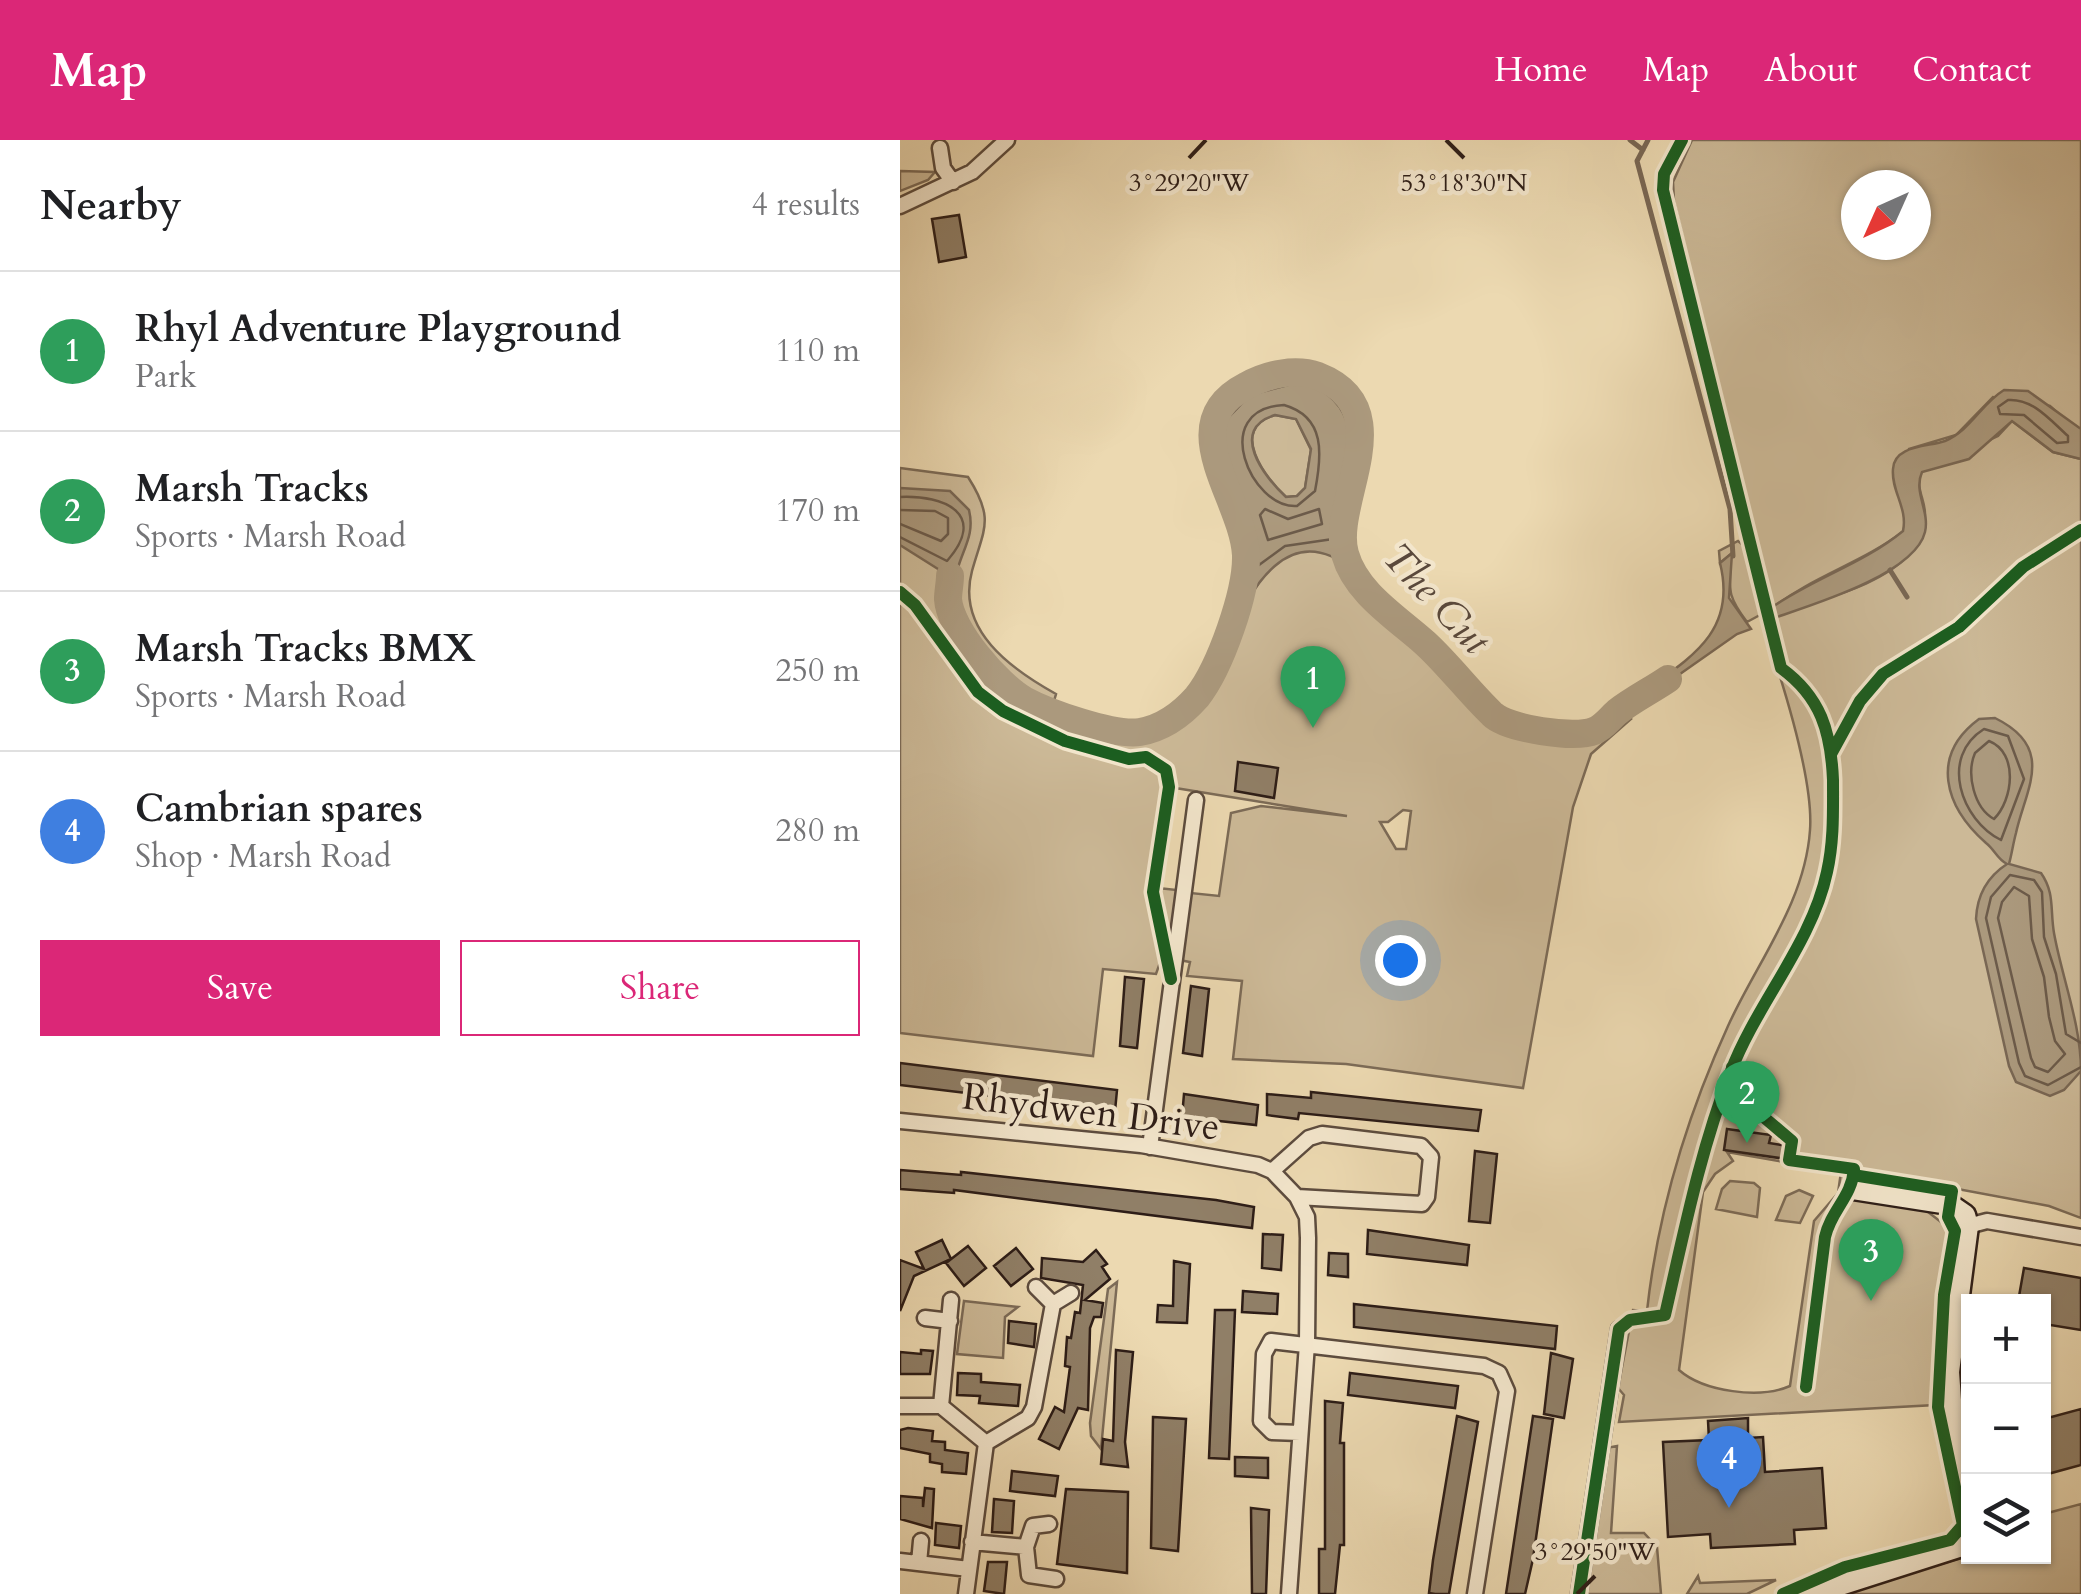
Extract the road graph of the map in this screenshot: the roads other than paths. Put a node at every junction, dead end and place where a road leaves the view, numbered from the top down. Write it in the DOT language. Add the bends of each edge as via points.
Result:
graph roads {
  1 [pos="1008,140"];
  2 [pos="940,148"];
  3 [pos="953,182"];
  4 [pos="900,206"];
  5 [pos="1196,800"];
  6 [pos="900,1121"];
  7 [pos="1150,1147"];
  8 [pos="1272,1171"];
  9 [pos="1853,1189"];
  10 [pos="1296,1197"];
  11 [pos="1968,1226"];
  12 [pos="2081,1237"];
  13 [pos="1036,1288"];
  14 [pos="1071,1293"];
  15 [pos="952,1300"];
  16 [pos="1053,1304"];
  17 [pos="925,1318"];
  18 [pos="950,1321"];
  19 [pos="1619,1329"];
  20 [pos="1308,1344"];
  21 [pos="900,1406"];
  22 [pos="942,1406"];
  23 [pos="1300,1433"];
  24 [pos="986,1443"];
  25 [pos="1966,1474"];
  26 [pos="1049,1524"];
  27 [pos="921,1541"];
  28 [pos="972,1542"];
  29 [pos="1961,1546"];
  30 [pos="1026,1548"];
  31 [pos="900,1561"];
  32 [pos="919,1564"];
  33 [pos="969,1569"];
  34 [pos="1056,1579"];
  35 [pos="966,1594"];
  36 [pos="1289,1594"];
  37 [pos="1475,1594"];
  38 [pos="1579,1594"];
  39 [pos="1812,1594"];
  1 -- 3 [label="street"];
  2 -- 3 [label="street"];
  3 -- 4 [label="street"];
  5 -- 7 [label="street"];
  6 -- 7 [label="street, Rhydwen Drive"];
  7 -- 8 [label="street, Rhydwen Drive"];
  8 -- 10 [label="street"];
  8 -- 10 [label="street" via="1322,1134 1421,1146 1431,1157 1422,1204"];
  9 -- 11 [label="street" via="1949,1204"];
  10 -- 20 [label="street" via="1308,1238"];
  11 -- 12 [label="street" via="1987,1221"];
  11 -- 25 [label="street" via="1949,1372"];
  13 -- 16 [label="street"];
  14 -- 16 [label="street"];
  15 -- 18 [label="street"];
  16 -- 24 [label="street" via="1028,1418"];
  17 -- 18 [label="street"];
  18 -- 22 [label="street"];
  19 -- 38 [label="street"];
  20 -- 23 [label="street"];
  20 -- 23 [label="street" via="1276,1340 1264,1354 1263,1425"];
  20 -- 37 [label="street" via="1484,1366 1504,1380"];
  21 -- 22 [label="street"];
  22 -- 24 [label="street"];
  23 -- 36 [label="street"];
  24 -- 28 [label="street"];
  26 -- 30 [label="street" via="1032,1526"];
  27 -- 32 [label="street"];
  28 -- 30 [label="street"];
  28 -- 33 [label="street"];
  29 -- 39 [label="street"];
  30 -- 34 [label="street" via="1030,1574"];
  31 -- 32 [label="street"];
  32 -- 33 [label="street"];
  33 -- 35 [label="street"];
}
